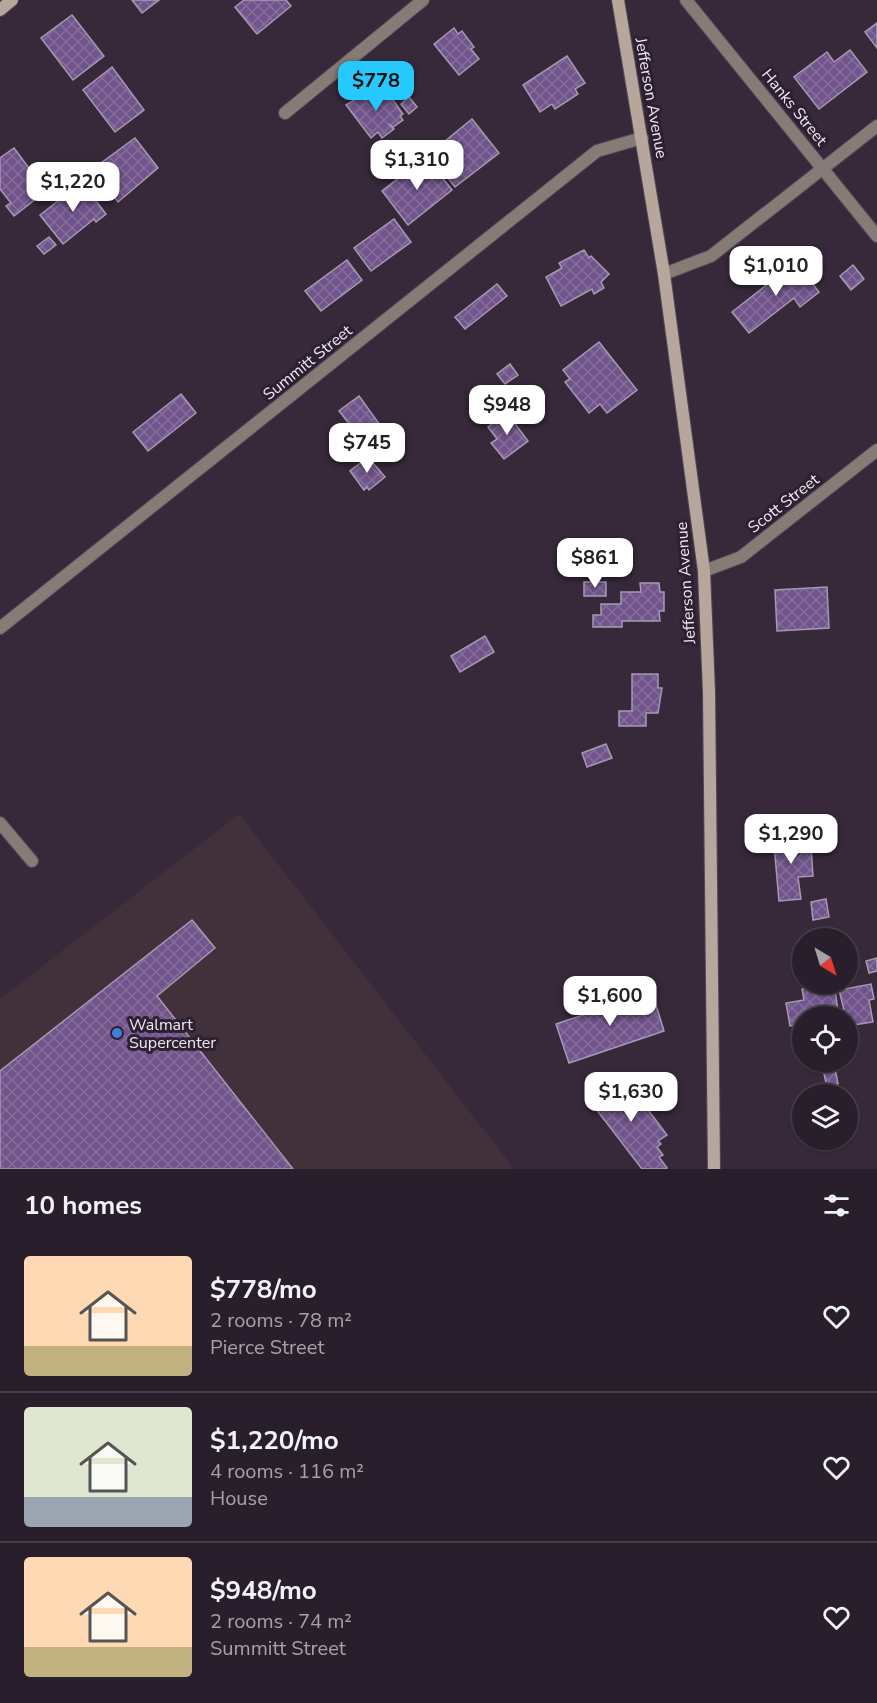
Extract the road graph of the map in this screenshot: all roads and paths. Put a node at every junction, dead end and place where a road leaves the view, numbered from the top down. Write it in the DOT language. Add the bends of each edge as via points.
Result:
graph roads {
  1 [pos="12,0"];
  2 [pos="423,0"];
  3 [pos="618,0"];
  4 [pos="686,0"];
  5 [pos="0,10"];
  6 [pos="285,112"];
  7 [pos="877,126"];
  8 [pos="642,138"];
  9 [pos="824,168"];
  10 [pos="877,236"];
  11 [pos="664,274"];
  12 [pos="877,450"];
  13 [pos="705,571"];
  14 [pos="0,628"];
  15 [pos="0,823"];
  16 [pos="32,861"];
  17 [pos="714,1169"];
  1 -- 5 [label="street"];
  2 -- 6 [label="street"];
  3 -- 8 [label="street, Jefferson Avenue"];
  4 -- 9 [label="street, Hanks Street"];
  7 -- 9 [label="street"];
  8 -- 11 [label="street, Jefferson Avenue"];
  8 -- 14 [label="street, Summitt Street" via="597,151"];
  9 -- 10 [label="street, Hanks Street"];
  9 -- 11 [label="street" via="711,256"];
  11 -- 13 [label="street, Jefferson Avenue"];
  12 -- 13 [label="street, Scott Street" via="741,557"];
  13 -- 17 [label="street, Jefferson Avenue"];
  15 -- 16 [label="street"];
}
